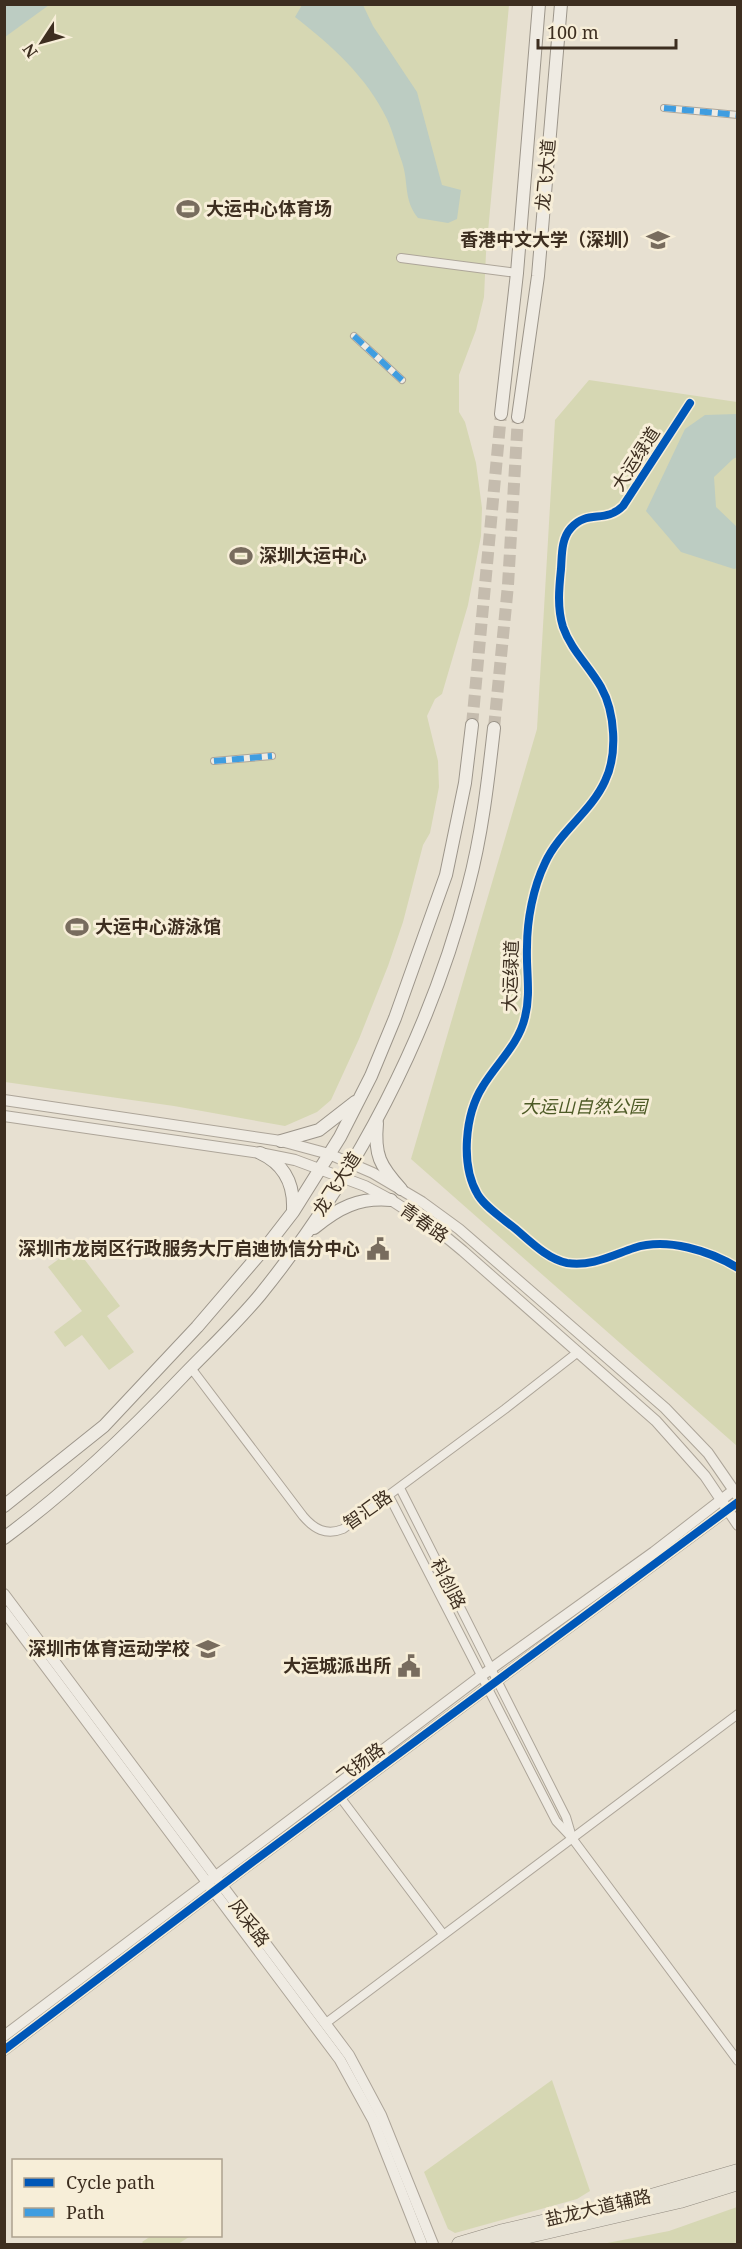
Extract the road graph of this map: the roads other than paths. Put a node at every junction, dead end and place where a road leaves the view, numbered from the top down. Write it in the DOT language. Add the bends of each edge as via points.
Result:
graph roads {
  1 [pos="539,4"];
  2 [pos="561,4"];
  3 [pos="664,108"];
  4 [pos="738,115"];
  5 [pos="401,258"];
  6 [pos="517,273"];
  7 [pos="354,336"];
  8 [pos="402,380"];
  9 [pos="501,414"];
  10 [pos="518,417"];
  11 [pos="472,725"];
  12 [pos="494,728"];
  13 [pos="272,756"];
  14 [pos="214,761"];
  15 [pos="360,1098"];
  16 [pos="4,1100"];
  17 [pos="4,1116"];
  18 [pos="378,1117"];
  19 [pos="281,1141"];
  20 [pos="260,1153"];
  21 [pos="329,1154"];
  22 [pos="352,1163"];
  23 [pos="319,1168"];
  24 [pos="343,1177"];
  25 [pos="401,1189"];
  26 [pos="391,1200"];
  27 [pos="293,1212"];
  28 [pos="303,1236"];
  29 [pos="578,1352"];
  30 [pos="191,1368"];
  31 [pos="399,1488"];
  32 [pos="736,1493"];
  33 [pos="389,1496"];
  34 [pos="738,1502"];
  35 [pos="724,1505"];
  36 [pos="4,1506"];
  37 [pos="738,1525"];
  38 [pos="4,1538"];
  39 [pos="4,1594"];
  40 [pos="4,1611"];
  41 [pos="491,1669"];
  42 [pos="481,1676"];
  43 [pos="492,1684"];
  44 [pos="738,1714"];
  45 [pos="340,1797"];
  46 [pos="572,1838"];
  47 [pos="214,1884"];
  48 [pos="443,1934"];
  49 [pos="326,2023"];
  50 [pos="4,2036"];
  51 [pos="4,2050"];
  52 [pos="738,2061"];
  53 [pos="738,2171"];
  54 [pos="738,2183"];
  55 [pos="422,2244"];
  56 [pos="433,2244"];
  57 [pos="459,2244"];
  58 [pos="494,2244"];
  1 -- 6 [label="main road, 龙飞大道"];
  2 -- 10 [label="main road, 龙飞大道" via="538,276"];
  3 -- 4 [label="street"];
  5 -- 6 [label="street"];
  6 -- 9 [label="main road, 龙飞大道"];
  7 -- 8 [label="street"];
  11 -- 15 [label="main road, 龙飞大道" via="465,783 446,875 395,1018"];
  12 -- 18 [label="main road, 龙飞大道" via="488,788 457,928 398,1077"];
  13 -- 14 [label="street"];
  15 -- 19 [label="main road" via="319,1130"];
  15 -- 21 [label="main road, 龙飞大道"];
  16 -- 19 [label="street, 青春路"];
  17 -- 20 [label="street, 青春路"];
  18 -- 22 [label="main road, 龙飞大道"];
  18 -- 25 [label="main road" via="378,1157"];
  19 -- 21 [label="street, 青春路"];
  20 -- 23 [label="street, 青春路"];
  20 -- 27 [label="main road" via="278,1164 288,1178"];
  21 -- 22 [label="street, 青春路"];
  21 -- 23 [label="main road, 龙飞大道"];
  22 -- 24 [label="main road, 龙飞大道"];
  22 -- 25 [label="street, 青春路"];
  23 -- 24 [label="street, 青春路"];
  23 -- 27 [label="main road, 龙飞大道"];
  24 -- 26 [label="street, 青春路"];
  24 -- 28 [label="main road, 龙飞大道"];
  25 -- 32 [label="street, 青春路" via="459,1229 665,1408 708,1453"];
  26 -- 28 [label="main road" via="375,1198 348,1205"];
  26 -- 29 [label="street, 青春路" via="463,1251"];
  27 -- 36 [label="main road, 龙飞大道" via="246,1272 131,1398"];
  28 -- 30 [label="main road, 龙飞大道" via="259,1295"];
  29 -- 31 [label="street, 智汇路"];
  29 -- 35 [label="street, 青春路" via="674,1439"];
  30 -- 33 [label="street, 智汇路" via="315,1528 328,1532 343,1529"];
  30 -- 38 [label="main road, 龙飞大道" via="92,1466"];
  31 -- 33 [label="street, 智汇路"];
  31 -- 41 [label="street, 科创路"];
  32 -- 35 [label="street, 飞扬路"];
  33 -- 42 [label="street"];
  34 -- 35 [label="street, 飞扬路"];
  35 -- 37 [label="street, 青春路"];
  35 -- 41 [label="street, 飞扬路"];
  35 -- 43 [label="street, 飞扬路"];
  39 -- 47 [label="street, 风采路"];
  40 -- 47 [label="street, 风采路"];
  41 -- 42 [label="street, 飞扬路"];
  41 -- 43 [label="street, 科创路"];
  42 -- 43 [label="street"];
  42 -- 47 [label="street, 飞扬路"];
  43 -- 45 [label="street, 飞扬路"];
  43 -- 46 [label="street" via="556,1821"];
  44 -- 46 [label="street"];
  45 -- 47 [label="street, 飞扬路"];
  45 -- 48 [label="street"];
  46 -- 48 [label="street"];
  46 -- 52 [label="street"];
  47 -- 49 [label="street, 风采路"];
  47 -- 50 [label="street, 飞扬路"];
  47 -- 51 [label="street, 飞扬路"];
  47 -- 55 [label="street, 风采路" via="347,2072 372,2120"];
  48 -- 49 [label="street"];
  49 -- 56 [label="street, 风采路" via="372,2096"];
  53 -- 57 [label="main road, 盐龙大道辅路"];
  54 -- 58 [label="main road, 盐龙大道辅路" via="680,2201"];
}
